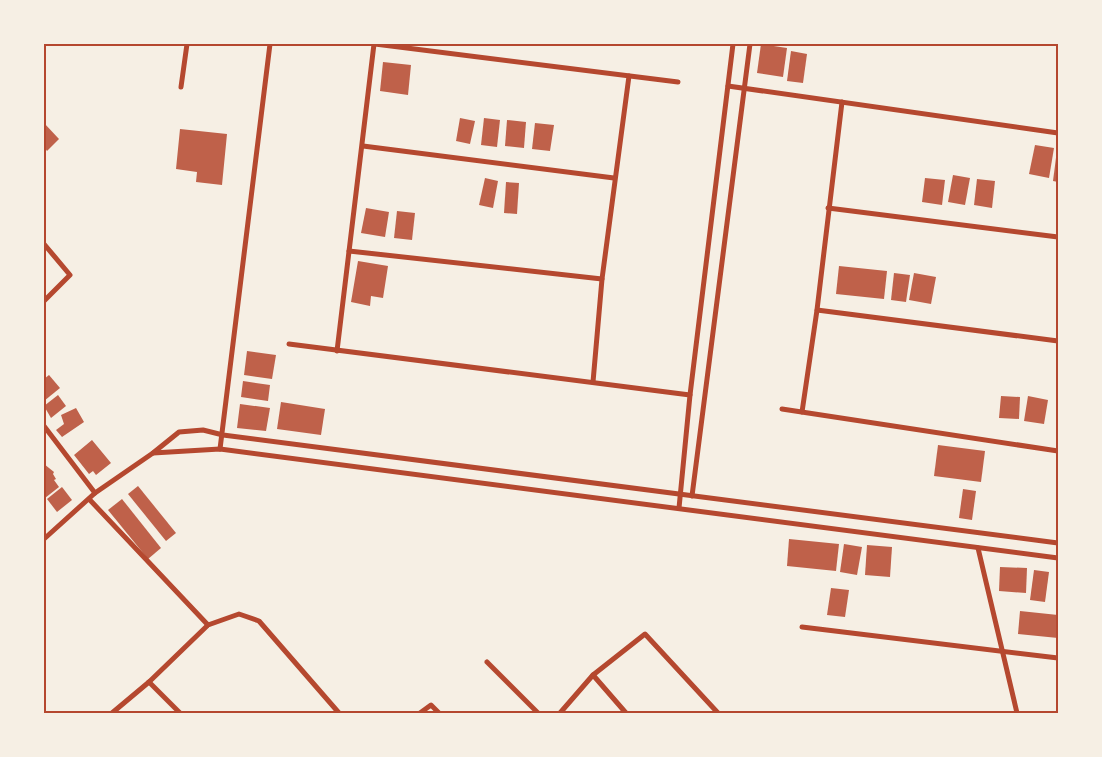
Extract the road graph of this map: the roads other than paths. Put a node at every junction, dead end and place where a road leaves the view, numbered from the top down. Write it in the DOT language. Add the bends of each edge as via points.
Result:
graph roads {
  1 [pos="187,44"];
  2 [pos="270,44"];
  3 [pos="375,44"];
  4 [pos="733,44"];
  5 [pos="750,44"];
  6 [pos="629,76"];
  7 [pos="678,82"];
  8 [pos="728,86"];
  9 [pos="181,87"];
  10 [pos="744,89"];
  11 [pos="842,102"];
  12 [pos="1058,133"];
  13 [pos="363,146"];
  14 [pos="614,178"];
  15 [pos="828,208"];
  16 [pos="1058,237"];
  17 [pos="44,244"];
  18 [pos="349,251"];
  19 [pos="602,279"];
  20 [pos="44,301"];
  21 [pos="817,310"];
  22 [pos="1058,341"];
  23 [pos="289,344"];
  24 [pos="337,351"];
  25 [pos="593,382"];
  26 [pos="690,395"];
  27 [pos="782,409"];
  28 [pos="802,412"];
  29 [pos="44,426"];
  30 [pos="223,435"];
  31 [pos="220,449"];
  32 [pos="1058,451"];
  33 [pos="153,453"];
  34 [pos="95,493"];
  35 [pos="680,495"];
  36 [pos="692,496"];
  37 [pos="89,499"];
  38 [pos="679,508"];
  39 [pos="44,539"];
  40 [pos="1058,543"];
  41 [pos="978,548"];
  42 [pos="1058,558"];
  43 [pos="208,626"];
  44 [pos="802,627"];
  45 [pos="1004,652"];
  46 [pos="1058,658"];
  47 [pos="487,662"];
  48 [pos="593,676"];
  49 [pos="149,682"];
  50 [pos="112,713"];
  51 [pos="180,713"];
  52 [pos="340,713"];
  53 [pos="420,713"];
  54 [pos="439,713"];
  55 [pos="538,713"];
  56 [pos="560,713"];
  57 [pos="626,713"];
  58 [pos="718,713"];
  59 [pos="1017,713"];
  1 -- 9 [label="street"];
  2 -- 30 [label="street"];
  3 -- 6 [label="street"];
  3 -- 13 [label="street"];
  4 -- 8 [label="street"];
  5 -- 10 [label="street"];
  6 -- 7 [label="street"];
  6 -- 14 [label="street"];
  8 -- 10 [label="street"];
  8 -- 26 [label="street"];
  10 -- 11 [label="street"];
  10 -- 36 [label="street"];
  11 -- 12 [label="street"];
  11 -- 15 [label="street"];
  13 -- 14 [label="street"];
  13 -- 18 [label="street"];
  14 -- 19 [label="street"];
  15 -- 16 [label="street"];
  15 -- 21 [label="street"];
  17 -- 20 [label="street" via="70,275"];
  18 -- 19 [label="street"];
  18 -- 24 [label="street"];
  19 -- 25 [label="street"];
  21 -- 22 [label="street"];
  21 -- 28 [label="street"];
  23 -- 24 [label="street"];
  24 -- 25 [label="street"];
  25 -- 26 [label="street"];
  26 -- 35 [label="street"];
  27 -- 28 [label="street"];
  28 -- 32 [label="street"];
  29 -- 34 [label="street"];
  30 -- 31 [label="street"];
  30 -- 33 [label="street" via="203,430 178,432"];
  30 -- 35 [label="street"];
  31 -- 33 [label="street"];
  31 -- 38 [label="street"];
  33 -- 34 [label="street"];
  34 -- 37 [label="street"];
  35 -- 36 [label="street"];
  35 -- 38 [label="street"];
  36 -- 40 [label="street"];
  37 -- 39 [label="street"];
  37 -- 43 [label="street"];
  38 -- 41 [label="street"];
  41 -- 42 [label="street"];
  41 -- 45 [label="street"];
  43 -- 49 [label="street"];
  43 -- 52 [label="street" via="240,614 260,621"];
  44 -- 45 [label="street"];
  45 -- 46 [label="street"];
  45 -- 59 [label="street"];
  47 -- 55 [label="street"];
  48 -- 56 [label="street"];
  48 -- 57 [label="street"];
  48 -- 58 [label="street" via="645,634"];
  49 -- 50 [label="street"];
  49 -- 51 [label="street"];
  53 -- 54 [label="street" via="431,705"];
}
